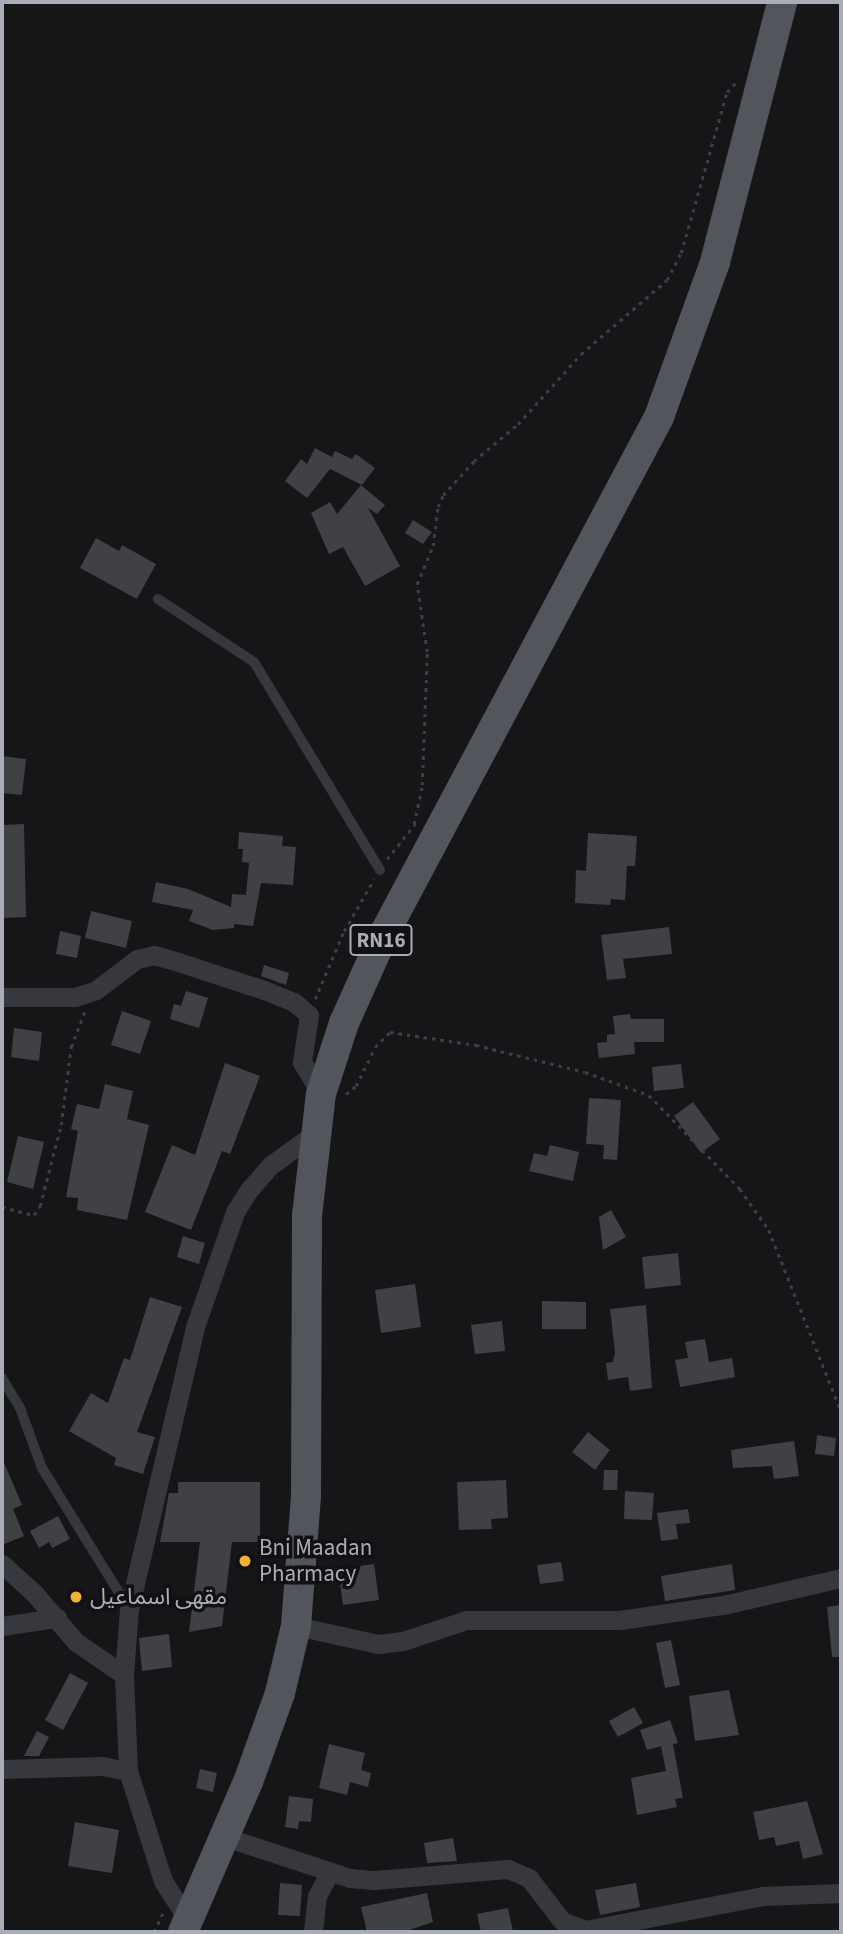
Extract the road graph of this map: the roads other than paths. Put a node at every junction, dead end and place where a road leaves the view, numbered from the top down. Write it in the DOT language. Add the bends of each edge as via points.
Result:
graph roads {
  1 [pos="782,2"];
  2 [pos="158,599"];
  3 [pos="380,870"];
  4 [pos="2,997"];
  5 [pos="321,1094"];
  6 [pos="315,1133"];
  7 [pos="2,1378"];
  8 [pos="2,1564"];
  9 [pos="841,1578"];
  10 [pos="129,1609"];
  11 [pos="57,1618"];
  12 [pos="2,1626"];
  13 [pos="296,1626"];
  14 [pos="124,1675"];
  15 [pos="2,1769"];
  16 [pos="128,1771"];
  17 [pos="225,1837"];
  18 [pos="329,1873"];
  19 [pos="841,1893"];
  20 [pos="186,1926"];
  21 [pos="313,1932"];
  1 -- 5 [label="main road, RN16" via="715,262 659,416 427,828 350,1010"];
  2 -- 3 [label="lane" via="254,662"];
  4 -- 5 [label="street" via="57,999 96,990 126,966 154,956 294,1002 309,1015 302,1062"];
  5 -- 6 [label="main road, RN16"];
  6 -- 10 [label="street" via="249,1189 223,1243 173,1408"];
  6 -- 13 [label="main road, RN16" via="307,1216 306,1497"];
  7 -- 10 [label="lane" via="20,1408 42,1468"];
  8 -- 11 [label="street"];
  9 -- 13 [label="street" via="728,1604 633,1619 466,1620 403,1641 378,1644"];
  10 -- 14 [label="street"];
  11 -- 12 [label="street"];
  11 -- 14 [label="street" via="76,1642"];
  13 -- 17 [label="main road, RN16" via="280,1693"];
  14 -- 16 [label="street"];
  15 -- 16 [label="street" via="102,1766"];
  16 -- 20 [label="street" via="163,1881"];
  17 -- 18 [label="street"];
  17 -- 20 [label="main road, RN16"];
  18 -- 19 [label="street" via="374,1880 508,1868 529,1878 562,1921 585,1930 763,1896"];
  18 -- 21 [label="street" via="317,1896"];
}
